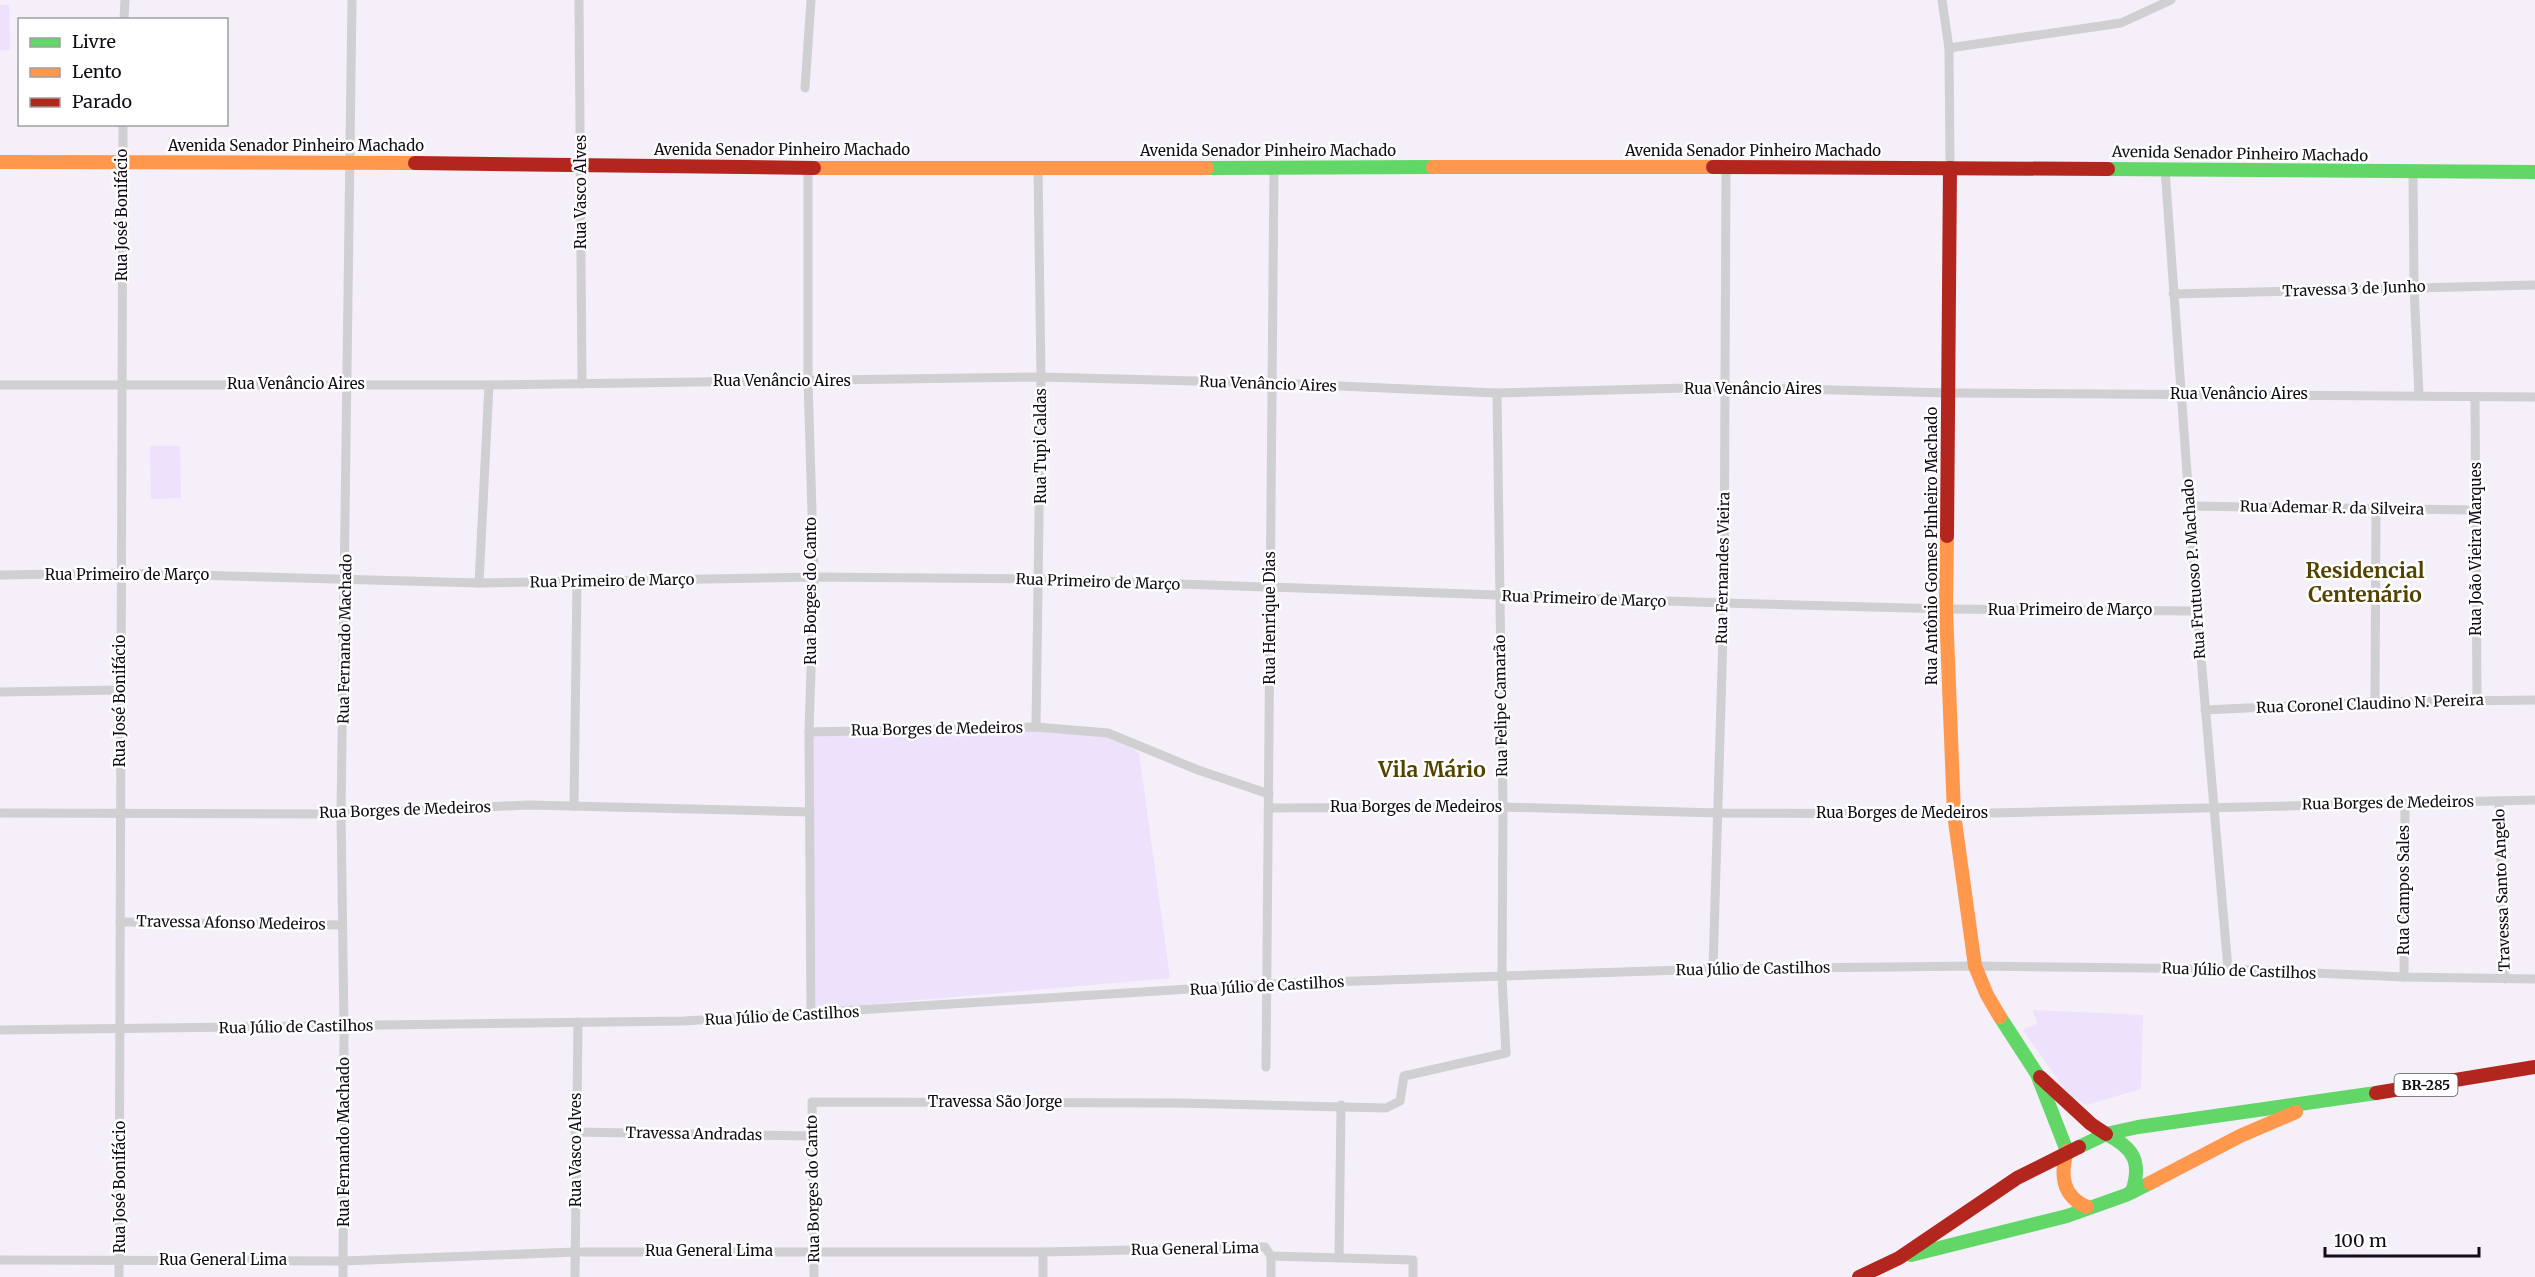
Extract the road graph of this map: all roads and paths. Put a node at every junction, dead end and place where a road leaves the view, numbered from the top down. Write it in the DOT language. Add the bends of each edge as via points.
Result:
graph roads {
  1 [pos="124,0"];
  2 [pos="352,0"];
  3 [pos="579,0"];
  4 [pos="811,0"];
  5 [pos="1942,0"];
  6 [pos="2171,0"];
  7 [pos="124,18"];
  8 [pos="1949,48"];
  9 [pos="805,88"];
  10 [pos="123,126"];
  11 [pos="122,161"];
  12 [pos="0,162"];
  13 [pos="349,162"];
  14 [pos="582,165"];
  15 [pos="1038,166"];
  16 [pos="1726,167"];
  17 [pos="808,168"];
  18 [pos="1274,168"];
  19 [pos="1950,168"];
  20 [pos="2165,169"];
  21 [pos="2413,172"];
  22 [pos="2535,172"];
  23 [pos="2535,285"];
  24 [pos="2414,287"];
  25 [pos="2173,294"];
  26 [pos="1041,377"];
  27 [pos="808,381"];
  28 [pos="1272,383"];
  29 [pos="122,384"];
  30 [pos="348,384"];
  31 [pos="582,384"];
  32 [pos="0,385"];
  33 [pos="489,385"];
  34 [pos="1725,387"];
  35 [pos="1497,393"];
  36 [pos="1949,393"];
  37 [pos="2180,393"];
  38 [pos="2419,395"];
  39 [pos="2475,397"];
  40 [pos="2535,397"];
  41 [pos="2189,506"];
  42 [pos="2376,508"];
  43 [pos="2475,510"];
  44 [pos="121,573"];
  45 [pos="0,575"];
  46 [pos="814,577"];
  47 [pos="346,579"];
  48 [pos="1040,579"];
  49 [pos="577,582"];
  50 [pos="479,583"];
  51 [pos="1270,589"];
  52 [pos="1499,597"];
  53 [pos="1724,603"];
  54 [pos="1946,609"];
  55 [pos="2196,611"];
  56 [pos="121,690"];
  57 [pos="0,692"];
  58 [pos="2535,700"];
  59 [pos="2477,701"];
  60 [pos="2375,702"];
  61 [pos="2205,710"];
  62 [pos="1036,726"];
  63 [pos="809,732"];
  64 [pos="1269,794"];
  65 [pos="2535,800"];
  66 [pos="2499,801"];
  67 [pos="2405,803"];
  68 [pos="574,806"];
  69 [pos="2215,806"];
  70 [pos="1503,807"];
  71 [pos="1269,808"];
  72 [pos="810,812"];
  73 [pos="0,813"];
  74 [pos="120,813"];
  75 [pos="1718,813"];
  76 [pos="341,814"];
  77 [pos="1954,814"];
  78 [pos="120,922"];
  79 [pos="342,925"];
  80 [pos="1975,966"];
  81 [pos="1713,969"];
  82 [pos="2228,969"];
  83 [pos="2404,976"];
  84 [pos="1502,978"];
  85 [pos="2505,979"];
  86 [pos="2535,979"];
  87 [pos="1267,984"];
  88 [pos="811,1014"];
  89 [pos="578,1022"];
  90 [pos="344,1027"];
  91 [pos="121,1029"];
  92 [pos="0,1030"];
  93 [pos="1506,1053"];
  94 [pos="1266,1067"];
  95 [pos="2535,1067"];
  96 [pos="2037,1073"];
  97 [pos="812,1102"];
  98 [pos="2317,1103"];
  99 [pos="1341,1105"];
  100 [pos="575,1132"];
  101 [pos="2106,1134"];
  102 [pos="812,1136"];
  103 [pos="2067,1151"];
  104 [pos="2132,1192"];
  105 [pos="2087,1207"];
  106 [pos="576,1251"];
  107 [pos="815,1251"];
  108 [pos="1043,1252"];
  109 [pos="1271,1256"];
  110 [pos="1339,1257"];
  111 [pos="1899,1258"];
  112 [pos="119,1259"];
  113 [pos="0,1260"];
  114 [pos="344,1261"];
  115 [pos="119,1277"];
  116 [pos="344,1277"];
  117 [pos="575,1277"];
  118 [pos="814,1277"];
  119 [pos="1043,1277"];
  120 [pos="1271,1277"];
  121 [pos="1413,1277"];
  122 [pos="1859,1277"];
  1 -- 7 [label="street"];
  2 -- 13 [label="street, Rua Fernando Machado"];
  3 -- 14 [label="street, Rua Vasco Alves"];
  4 -- 9 [label="street"];
  5 -- 8 [label="street, Rua Antônio Gomes Pinheiro Machado"];
  6 -- 8 [label="street" via="2121,23"];
  8 -- 19 [label="street, Rua Antônio Gomes Pinheiro Machado"];
  10 -- 11 [label="street, Rua José Bonifácio"];
  11 -- 12 [label="main road, Avenida Senador Pinheiro Machado"];
  11 -- 13 [label="main road, Avenida Senador Pinheiro Machado"];
  11 -- 29 [label="street, Rua José Bonifácio"];
  13 -- 14 [label="main road, Avenida Senador Pinheiro Machado"];
  13 -- 30 [label="street, Rua Fernando Machado"];
  14 -- 17 [label="main road, Avenida Senador Pinheiro Machado"];
  14 -- 31 [label="street, Rua Vasco Alves"];
  15 -- 17 [label="main road, Avenida Senador Pinheiro Machado"];
  15 -- 18 [label="main road, Avenida Senador Pinheiro Machado"];
  15 -- 26 [label="street, Rua Tupi Caldas"];
  16 -- 18 [label="main road, Avenida Senador Pinheiro Machado"];
  16 -- 19 [label="main road, Avenida Senador Pinheiro Machado"];
  16 -- 34 [label="street, Rua Fernandes Vieira"];
  17 -- 27 [label="street, Rua Borges do Canto"];
  18 -- 28 [label="street, Rua Henrique Dias"];
  19 -- 20 [label="main road, Avenida Senador Pinheiro Machado"];
  19 -- 36 [label="main road, Rua Antônio Gomes Pinheiro Machado"];
  20 -- 21 [label="main road, Avenida Senador Pinheiro Machado"];
  20 -- 25 [label="street, Rua Frutuoso P. Machado"];
  21 -- 22 [label="main road, Avenida Senador Pinheiro Machado"];
  21 -- 24 [label="street"];
  23 -- 24 [label="street, Travessa 3 de Junho"];
  24 -- 25 [label="street, Travessa 3 de Junho"];
  24 -- 38 [label="street"];
  25 -- 37 [label="street, Rua Frutuoso P. Machado"];
  26 -- 27 [label="street, Rua Venâncio Aires"];
  26 -- 28 [label="street, Rua Venâncio Aires"];
  26 -- 48 [label="street, Rua Tupi Caldas"];
  27 -- 31 [label="street, Rua Venâncio Aires"];
  27 -- 46 [label="street, Rua Borges do Canto"];
  28 -- 35 [label="street, Rua Venâncio Aires"];
  28 -- 51 [label="street, Rua Henrique Dias"];
  29 -- 30 [label="street, Rua Venâncio Aires"];
  29 -- 32 [label="street, Rua Venâncio Aires"];
  29 -- 44 [label="street, Rua José Bonifácio"];
  30 -- 33 [label="street, Rua Venâncio Aires"];
  30 -- 47 [label="street, Rua Fernando Machado"];
  31 -- 33 [label="street, Rua Venâncio Aires"];
  33 -- 50 [label="street"];
  34 -- 35 [label="street, Rua Venâncio Aires"];
  34 -- 36 [label="street, Rua Venâncio Aires"];
  34 -- 53 [label="street, Rua Fernandes Vieira"];
  35 -- 52 [label="street, Rua Felipe Camarão"];
  36 -- 37 [label="street, Rua Venâncio Aires"];
  36 -- 54 [label="main road, Rua Antônio Gomes Pinheiro Machado"];
  37 -- 38 [label="street, Rua Venâncio Aires"];
  37 -- 41 [label="street, Rua Frutuoso P. Machado"];
  38 -- 39 [label="street, Rua Venâncio Aires"];
  39 -- 40 [label="street, Rua Venâncio Aires"];
  39 -- 43 [label="street, Rua João Vieira Marques"];
  41 -- 42 [label="street, Rua Ademar R. da Silveira"];
  41 -- 55 [label="street, Rua Frutuoso P. Machado"];
  42 -- 43 [label="street, Rua Ademar R. da Silveira"];
  42 -- 60 [label="street"];
  43 -- 59 [label="street, Rua João Vieira Marques"];
  44 -- 45 [label="street, Rua Primeiro de Março"];
  44 -- 47 [label="street, Rua Primeiro de Março"];
  44 -- 56 [label="street, Rua José Bonifácio"];
  46 -- 48 [label="street, Rua Primeiro de Março"];
  46 -- 49 [label="street, Rua Primeiro de Março"];
  46 -- 63 [label="street, Rua Borges do Canto"];
  47 -- 50 [label="street, Rua Primeiro de Março"];
  47 -- 76 [label="street, Rua Fernando Machado"];
  48 -- 51 [label="street, Rua Primeiro de Março"];
  48 -- 62 [label="street, Rua Tupi Caldas"];
  49 -- 50 [label="street, Rua Primeiro de Março"];
  49 -- 68 [label="street"];
  51 -- 52 [label="street, Rua Primeiro de Março"];
  51 -- 64 [label="street, Rua Henrique Dias"];
  52 -- 53 [label="street, Rua Primeiro de Março"];
  52 -- 70 [label="street, Rua Felipe Camarão"];
  53 -- 54 [label="street, Rua Primeiro de Março"];
  53 -- 75 [label="street, Rua Fernandes Vieira"];
  54 -- 55 [label="street, Rua Primeiro de Março"];
  54 -- 77 [label="main road, Rua Antônio Gomes Pinheiro Machado"];
  55 -- 61 [label="street, Rua Frutuoso P. Machado"];
  56 -- 57 [label="street"];
  56 -- 74 [label="street, Rua José Bonifácio"];
  58 -- 59 [label="street, Rua Coronel Claudino N. Pereira"];
  59 -- 60 [label="street, Rua Coronel Claudino N. Pereira"];
  60 -- 61 [label="street, Rua Coronel Claudino N. Pereira"];
  61 -- 69 [label="street, Rua Frutuoso P. Machado"];
  62 -- 63 [label="street, Rua Borges de Medeiros"];
  62 -- 64 [label="street, Rua Borges de Medeiros" via="1108,733"];
  63 -- 72 [label="street, Rua Borges do Canto"];
  64 -- 71 [label="street, Rua Henrique Dias"];
  65 -- 66 [label="street, Rua Borges de Medeiros"];
  66 -- 67 [label="street, Rua Borges de Medeiros"];
  66 -- 85 [label="street, Travessa Santo Angelo"];
  67 -- 69 [label="street, Rua Borges de Medeiros"];
  67 -- 83 [label="street, Rua Campos Sales"];
  68 -- 72 [label="street, Rua Borges de Medeiros"];
  68 -- 76 [label="street, Rua Borges de Medeiros"];
  69 -- 77 [label="street, Rua Borges de Medeiros"];
  69 -- 82 [label="street, Rua Frutuoso P. Machado"];
  70 -- 71 [label="street, Rua Borges de Medeiros"];
  70 -- 75 [label="street, Rua Borges de Medeiros"];
  70 -- 84 [label="street, Rua Felipe Camarão"];
  71 -- 87 [label="street, Rua Henrique Dias"];
  72 -- 88 [label="street, Rua Borges do Canto"];
  73 -- 74 [label="street, Rua Borges de Medeiros"];
  74 -- 76 [label="street, Rua Borges de Medeiros"];
  74 -- 78 [label="street, Rua José Bonifácio"];
  75 -- 77 [label="street, Rua Borges de Medeiros"];
  75 -- 81 [label="street, Rua Fernandes Vieira"];
  76 -- 79 [label="street, Rua Fernando Machado"];
  77 -- 80 [label="main road, Rua Antônio Gomes Pinheiro Machado"];
  78 -- 79 [label="street, Travessa Afonso Medeiros"];
  78 -- 91 [label="street, Rua José Bonifácio"];
  79 -- 90 [label="street, Rua Fernando Machado"];
  80 -- 81 [label="street, Rua Júlio de Castilhos"];
  80 -- 82 [label="street, Rua Júlio de Castilhos"];
  80 -- 96 [label="main road, Rua Antônio Gomes Pinheiro Machado" via="1981,987"];
  81 -- 84 [label="street, Rua Júlio de Castilhos"];
  82 -- 83 [label="street, Rua Júlio de Castilhos"];
  83 -- 85 [label="street, Rua Júlio de Castilhos"];
  84 -- 87 [label="street, Rua Júlio de Castilhos"];
  84 -- 93 [label="street, Rua Felipe Camarão"];
  85 -- 86 [label="street, Rua Júlio de Castilhos"];
  87 -- 88 [label="street, Rua Júlio de Castilhos"];
  87 -- 94 [label="street, Rua Henrique Dias"];
  88 -- 89 [label="street, Rua Júlio de Castilhos" via="684,1022"];
  89 -- 90 [label="street, Rua Júlio de Castilhos"];
  89 -- 100 [label="street, Rua Vasco Alves"];
  90 -- 91 [label="street, Rua Júlio de Castilhos"];
  90 -- 114 [label="street, Rua Fernando Machado"];
  91 -- 92 [label="street, Rua Júlio de Castilhos"];
  91 -- 112 [label="street, Rua José Bonifácio"];
  93 -- 99 [label="street, Travessa São Jorge" via="1404,1076 1400,1101 1386,1108"];
  95 -- 98 [label="main road, BR-285"];
  96 -- 101 [label="main road, Rua Antônio Gomes Pinheiro Machado"];
  96 -- 103 [label="main road, Rua Antônio Gomes Pinheiro Machado"];
  97 -- 99 [label="street, Travessa São Jorge"];
  97 -- 102 [label="street, Rua Borges do Canto"];
  98 -- 101 [label="main road, BR-285"];
  98 -- 104 [label="main road, BR-285"];
  99 -- 110 [label="street"];
  100 -- 102 [label="street, Travessa Andradas"];
  100 -- 106 [label="street, Rua Vasco Alves"];
  101 -- 103 [label="main road, BR-285"];
  101 -- 104 [label="main road" via="2120,1140 2135,1158 2137,1181"];
  102 -- 107 [label="street, Rua Borges do Canto"];
  103 -- 105 [label="main road" via="2061,1175 2064,1187 2079,1205"];
  103 -- 111 [label="main road, BR-285" via="2017,1178"];
  104 -- 105 [label="main road, BR-285"];
  105 -- 111 [label="main road, BR-285" via="2067,1216"];
  106 -- 107 [label="street, Rua General Lima"];
  106 -- 114 [label="street, Rua General Lima"];
  106 -- 117 [label="street, Rua Vasco Alves"];
  107 -- 108 [label="street, Rua General Lima"];
  107 -- 118 [label="street, Rua Borges do Canto"];
  108 -- 109 [label="street, Rua General Lima" via="1265,1247"];
  108 -- 119 [label="street"];
  109 -- 110 [label="street, Rua General Lima"];
  109 -- 120 [label="street"];
  110 -- 121 [label="street, Rua General Lima" via="1413,1260"];
  111 -- 122 [label="main road, BR-285"];
  112 -- 113 [label="street, Rua General Lima"];
  112 -- 114 [label="street, Rua General Lima"];
  112 -- 115 [label="street, Rua José Bonifácio"];
  114 -- 116 [label="street, Rua Fernando Machado"];
}
